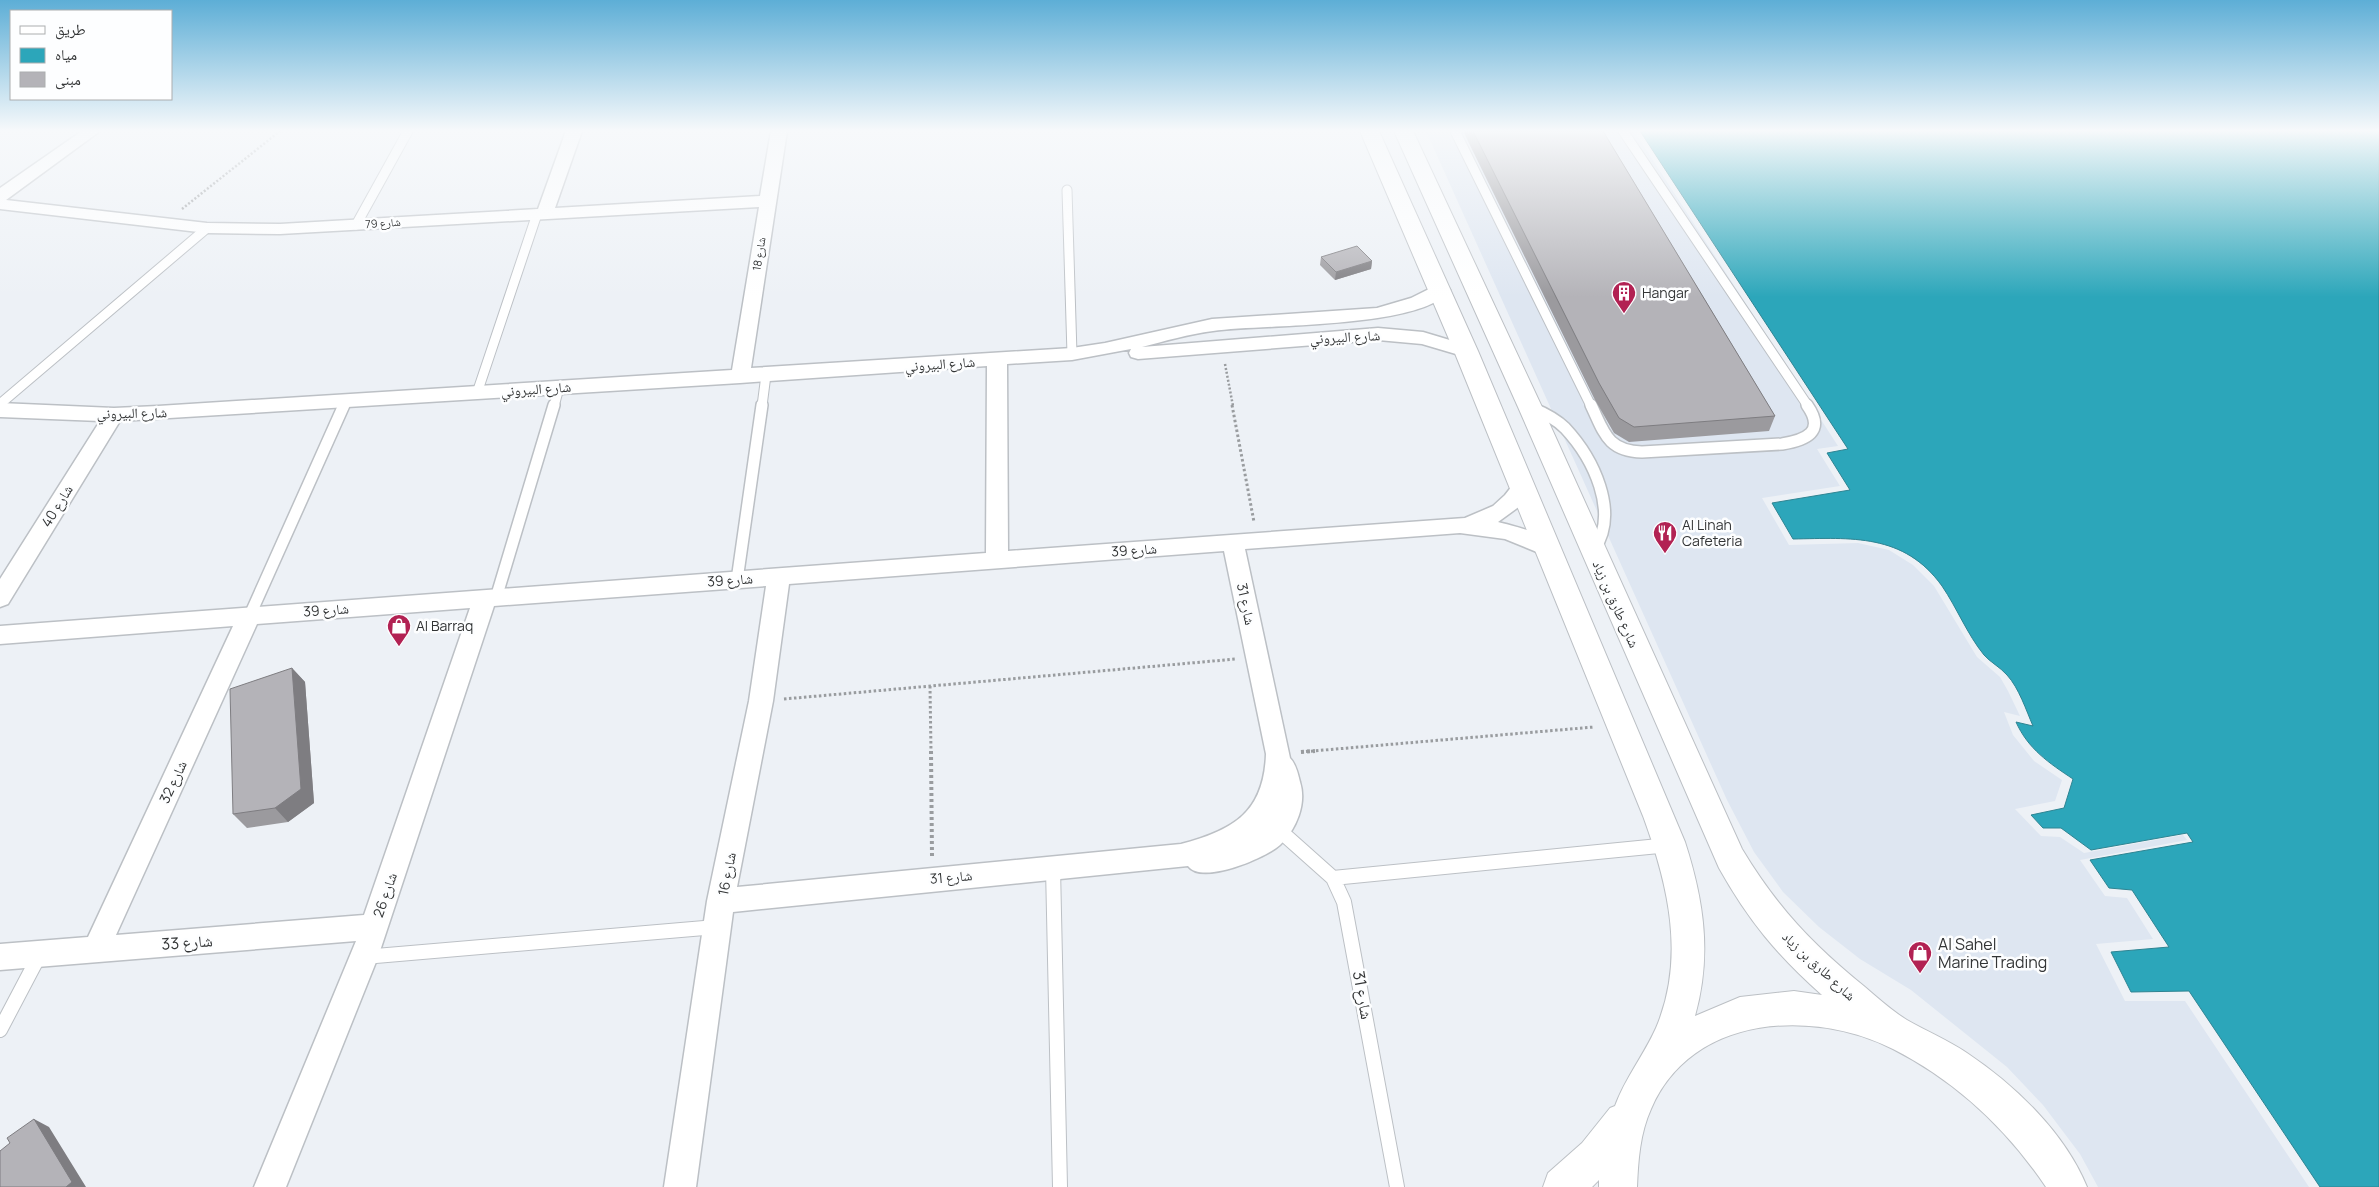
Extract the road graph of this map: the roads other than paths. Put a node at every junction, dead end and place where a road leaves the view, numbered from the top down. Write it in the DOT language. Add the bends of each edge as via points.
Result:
graph roads {
  1 [pos="14,186"];
  2 [pos="377,186"];
  3 [pos="552,186"];
  4 [pos="770,186"];
  5 [pos="1394,186"];
  6 [pos="1428,186"];
  7 [pos="1482,186"];
  8 [pos="1660,186"];
  9 [pos="1067,190"];
  10 [pos="0,196"];
  11 [pos="768,201"];
  12 [pos="0,204"];
  13 [pos="541,214"];
  14 [pos="356,225"];
  15 [pos="208,228"];
  16 [pos="1440,290"];
  17 [pos="1466,351"];
  18 [pos="1072,354"];
  19 [pos="996,360"];
  20 [pos="766,375"];
  21 [pos="740,377"];
  22 [pos="559,388"];
  23 [pos="476,394"];
  24 [pos="345,402"];
  25 [pos="0,404"];
  26 [pos="0,410"];
  27 [pos="114,415"];
  28 [pos="1523,486"];
  29 [pos="1460,525"];
  30 [pos="1233,542"];
  31 [pos="1548,549"];
  32 [pos="997,560"];
  33 [pos="779,576"];
  34 [pos="737,580"];
  35 [pos="0,598"];
  36 [pos="491,598"];
  37 [pos="250,615"];
  38 [pos="0,635"];
  39 [pos="1278,754"];
  40 [pos="1278,829"];
  41 [pos="1670,845"];
  42 [pos="1181,856"];
  43 [pos="1052,868"];
  44 [pos="1333,878"];
  45 [pos="721,901"];
  46 [pos="719,926"];
  47 [pos="374,927"];
  48 [pos="96,949"];
  49 [pos="40,954"];
  50 [pos="0,957"];
  51 [pos="364,957"];
  52 [pos="0,1030"];
  53 [pos="1893,1031"];
  54 [pos="1658,1063"];
  55 [pos="1630,1111"];
  56 [pos="679,1182"];
  57 [pos="270,1187"];
  58 [pos="1060,1187"];
  59 [pos="1397,1187"];
  60 [pos="1562,1187"];
  61 [pos="1618,1187"];
  62 [pos="2068,1187"];
  1 -- 10 [label="street"];
  2 -- 14 [label="lane"];
  3 -- 13 [label="street"];
  4 -- 11 [label="street, شارع 18"];
  5 -- 16 [label="main road"];
  6 -- 53 [label="main road, شارع طارق بن زياد" via="1530,407 1722,841 1758,904 1796,949"];
  7 -- 8 [label="lane" via="1606,438 1612,444 1620,450 1637,452 1782,444 1808,437 1815,430 1816,420 1811,410"];
  9 -- 18 [label="lane"];
  11 -- 13 [label="street, شارع 79"];
  11 -- 21 [label="street, شارع 18"];
  12 -- 15 [label="street, شارع 79"];
  13 -- 14 [label="street, شارع 79"];
  13 -- 23 [label="lane"];
  14 -- 15 [label="street, شارع 79" via="280,230"];
  15 -- 25 [label="lane"];
  16 -- 17 [label="main road"];
  16 -- 18 [label="street, شارع البيروني" via="1409,306 1377,314 1227,323"];
  17 -- 18 [label="street, شارع البيروني" via="1423,338 1378,334 1136,353"];
  17 -- 28 [label="main road"];
  18 -- 19 [label="street, شارع البيروني"];
  19 -- 20 [label="street, شارع البيروني"];
  19 -- 32 [label="street"];
  20 -- 21 [label="street, شارع البيروني"];
  20 -- 34 [label="lane"];
  21 -- 22 [label="street, شارع البيروني"];
  22 -- 23 [label="street, شارع البيروني"];
  22 -- 36 [label="lane"];
  23 -- 24 [label="street, شارع البيروني"];
  24 -- 27 [label="street, شارع البيروني"];
  24 -- 37 [label="lane"];
  26 -- 27 [label="street, شارع البيروني"];
  27 -- 35 [label="street, شارع 40"];
  28 -- 29 [label="street, شارع 39" via="1512,502 1494,516"];
  28 -- 31 [label="main road"];
  29 -- 30 [label="street, شارع 39"];
  29 -- 31 [label="street, شارع 39" via="1506,531"];
  30 -- 32 [label="street, شارع 39"];
  30 -- 39 [label="street, شارع 31"];
  31 -- 41 [label="main road"];
  32 -- 33 [label="street, شارع 39"];
  33 -- 34 [label="street, شارع 39"];
  33 -- 45 [label="street, شارع 16" via="761,701"];
  34 -- 36 [label="street, شارع 39"];
  36 -- 37 [label="street, شارع 39"];
  36 -- 47 [label="street, شارع 26"];
  37 -- 38 [label="street, شارع 39"];
  37 -- 48 [label="street, شارع 32"];
  39 -- 40 [label="street, شارع 31" via="1290,793 1288,812"];
  39 -- 42 [label="street, شارع 31" via="1279,772 1275,789 1256,820 1225,843"];
  40 -- 42 [label="street, شارع 31" via="1252,851 1235,857 1199,860"];
  40 -- 44 [label="lane, شارع 31"];
  41 -- 44 [label="lane"];
  41 -- 54 [label="main road" via="1684,887 1689,931 1687,976 1676,1020"];
  42 -- 43 [label="street, شارع 31"];
  43 -- 45 [label="street, شارع 31"];
  43 -- 58 [label="lane"];
  44 -- 59 [label="lane, شارع 31" via="1350,921"];
  45 -- 46 [label="street, شارع 16"];
  46 -- 51 [label="lane"];
  46 -- 56 [label="street, شارع 16"];
  47 -- 48 [label="street, شارع 33"];
  47 -- 51 [label="street, شارع 26"];
  48 -- 49 [label="street, شارع 33"];
  49 -- 50 [label="street, شارع 33"];
  49 -- 52 [label="lane"];
  51 -- 57 [label="street, شارع 26"];
  53 -- 54 [label="main road" via="1859,1018 1825,1011 1760,1010 1731,1016 1704,1027 1679,1043"];
  53 -- 62 [label="main road" via="1969,1075 2004,1106 2036,1140"];
  54 -- 55 [label="main road"];
  55 -- 60 [label="main road" via="1606,1146"];
  55 -- 61 [label="main road" via="1621,1147"];
}
